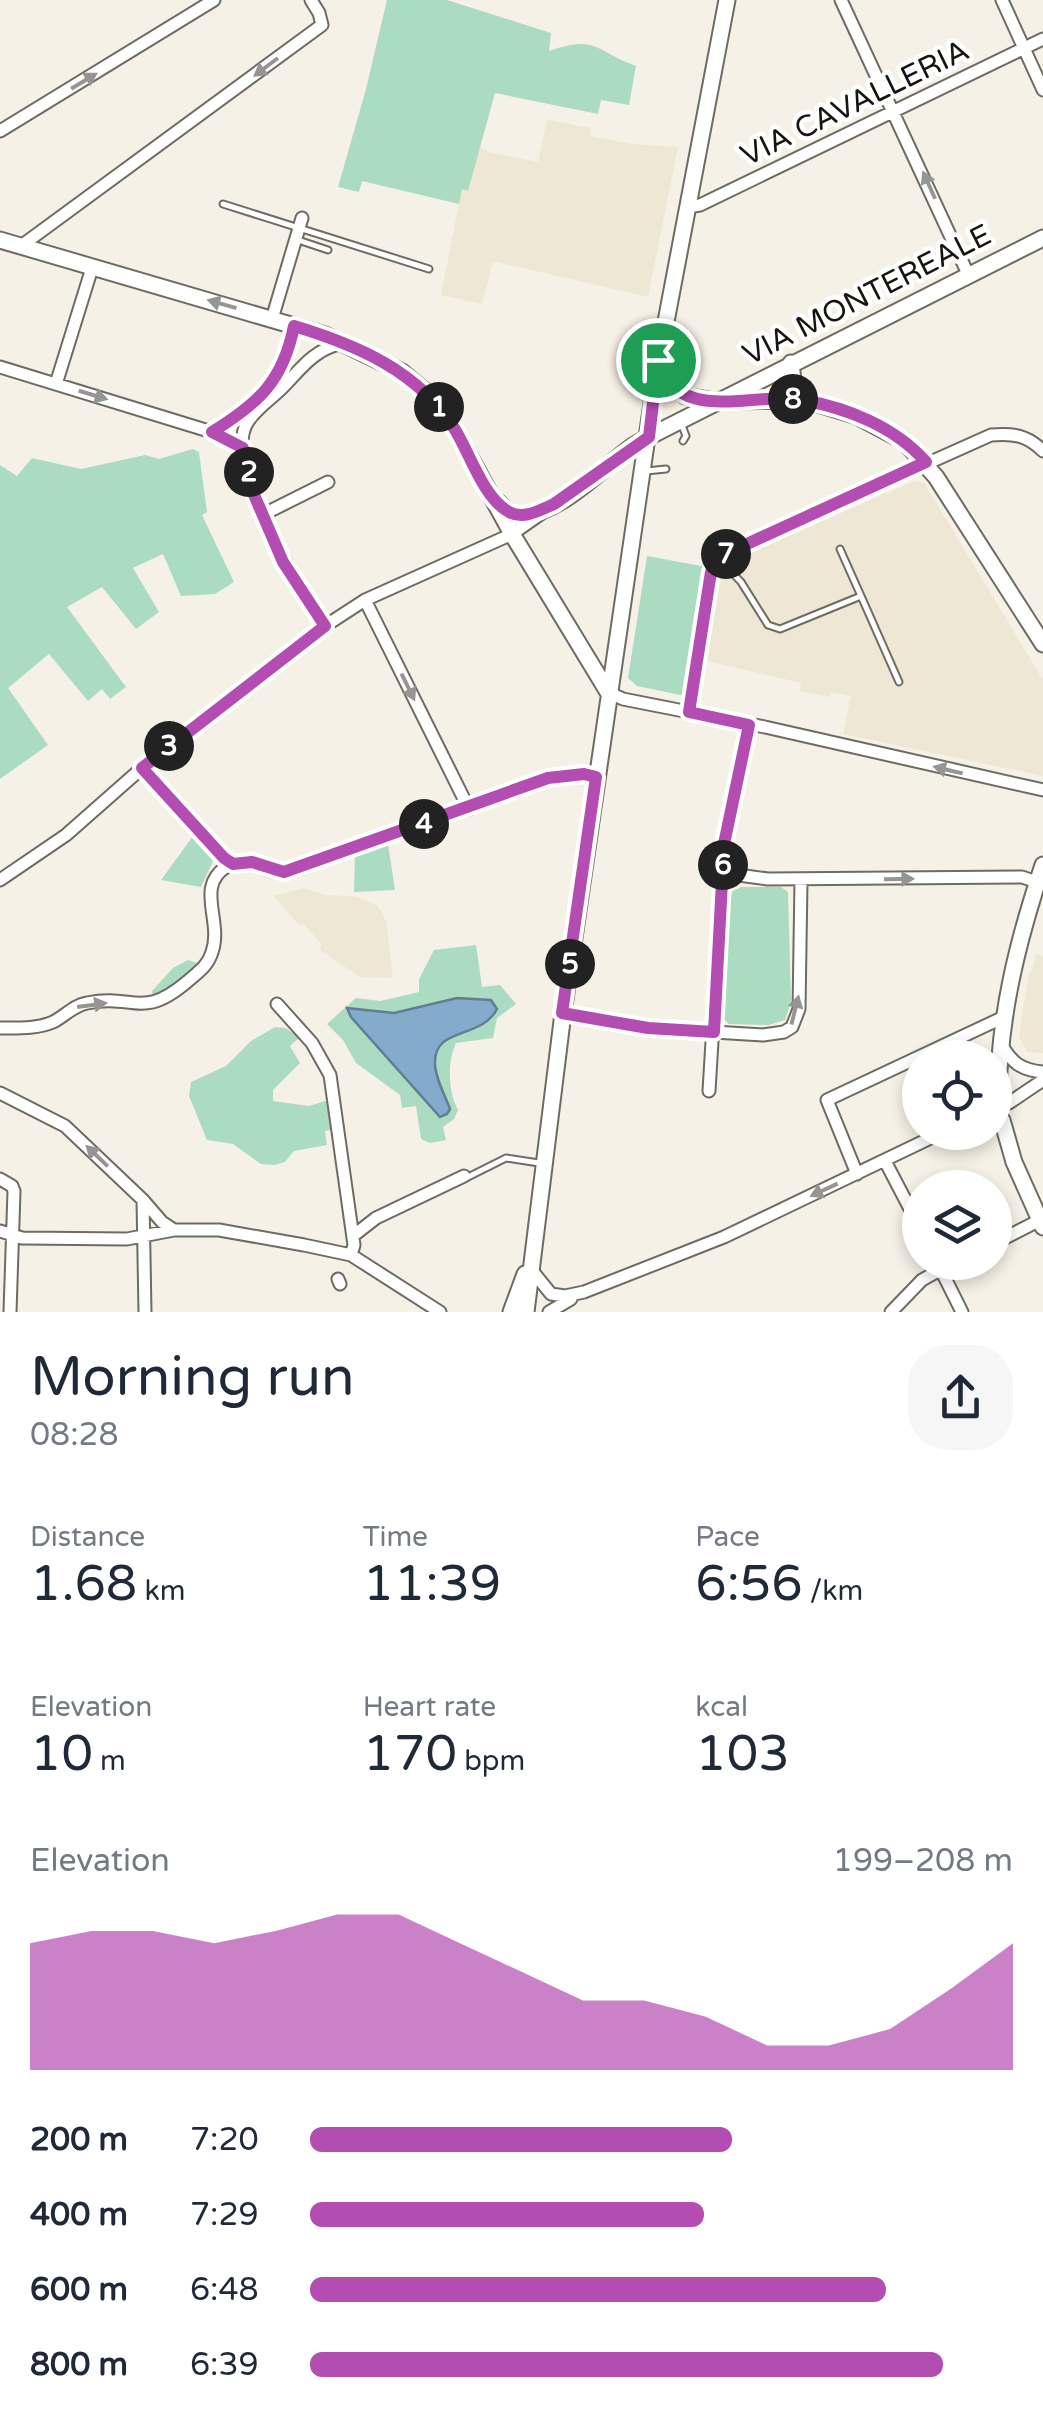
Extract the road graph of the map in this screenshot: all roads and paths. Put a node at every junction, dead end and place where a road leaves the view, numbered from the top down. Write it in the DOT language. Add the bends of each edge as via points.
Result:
graph roads {
  1 [pos="214,0"];
  2 [pos="311,0"];
  3 [pos="727,0"];
  4 [pos="841,0"];
  5 [pos="1002,0"];
  6 [pos="1043,39"];
  7 [pos="1024,48"];
  8 [pos="1043,90"];
  9 [pos="894,110"];
  10 [pos="0,131"];
  11 [pos="223,204"];
  12 [pos="686,207"];
  13 [pos="299,228"];
  14 [pos="1043,238"];
  15 [pos="0,240"];
  16 [pos="21,246"];
  17 [pos="328,250"];
  18 [pos="92,268"];
  19 [pos="428,269"];
  20 [pos="968,274"];
  21 [pos="272,319"];
  22 [pos="294,326"];
  23 [pos="339,344"];
  24 [pos="658,360"];
  25 [pos="790,363"];
  26 [pos="0,367"];
  27 [pos="775,371"];
  28 [pos="56,384"];
  29 [pos="788,398"];
  30 [pos="805,400"];
  31 [pos="715,402"];
  32 [pos="680,421"];
  33 [pos="212,432"];
  34 [pos="649,437"];
  35 [pos="683,440"];
  36 [pos="243,448"];
  37 [pos="1043,451"];
  38 [pos="926,462"];
  39 [pos="666,469"];
  40 [pos="643,471"];
  41 [pos="328,482"];
  42 [pos="489,491"];
  43 [pos="554,504"];
  44 [pos="262,515"];
  45 [pos="512,534"];
  46 [pos="840,549"];
  47 [pos="719,559"];
  48 [pos="861,596"];
  49 [pos="365,600"];
  50 [pos="325,626"];
  51 [pos="1043,644"];
  52 [pos="899,682"];
  53 [pos="608,692"];
  54 [pos="689,712"];
  55 [pos="749,725"];
  56 [pos="142,768"];
  57 [pos="596,777"];
  58 [pos="1043,790"];
  59 [pos="468,808"];
  60 [pos="233,864"];
  61 [pos="722,865"];
  62 [pos="1043,865"];
  63 [pos="0,880"];
  64 [pos="801,881"];
  65 [pos="1037,882"];
  66 [pos="277,1004"];
  67 [pos="562,1013"];
  68 [pos="1006,1016"];
  69 [pos="0,1028"];
  70 [pos="714,1032"];
  71 [pos="1002,1040"];
  72 [pos="1012,1061"];
  73 [pos="1043,1076"];
  74 [pos="710,1091"];
  75 [pos="0,1093"];
  76 [pos="1012,1094"];
  77 [pos="907,1150"];
  78 [pos="1010,1150"];
  79 [pos="885,1161"];
  80 [pos="542,1164"];
  81 [pos="858,1174"];
  82 [pos="464,1176"];
  83 [pos="0,1178"];
  84 [pos="902,1194"];
  85 [pos="143,1200"];
  86 [pos="1041,1218"];
  87 [pos="174,1230"];
  88 [pos="0,1231"];
  89 [pos="14,1234"];
  90 [pos="143,1234"];
  91 [pos="1012,1234"];
  92 [pos="353,1236"];
  93 [pos="346,1254"];
  94 [pos="529,1266"];
  95 [pos="339,1277"];
  96 [pos="922,1280"];
  97 [pos="946,1280"];
  98 [pos="584,1292"];
  99 [pos="10,1312"];
  100 [pos="145,1312"];
  101 [pos="440,1312"];
  102 [pos="511,1312"];
  103 [pos="526,1312"];
  104 [pos="549,1312"];
  105 [pos="891,1312"];
  106 [pos="962,1312"];
  10 -- 1 [label="street, one-way"];
  2 -- 16 [label="street, one-way" via="322,25"];
  3 -- 12 [label="main road"];
  4 -- 9 [label="street"];
  5 -- 7 [label="street"];
  6 -- 7 [label="street, VIA CAVALLERIA"];
  7 -- 8 [label="street"];
  7 -- 9 [label="street, VIA CAVALLERIA"];
  9 -- 12 [label="street, VIA CAVALLERIA"];
  20 -- 9 [label="street, one-way"];
  11 -- 13 [label="lane"];
  12 -- 24 [label="main road"];
  13 -- 17 [label="lane"];
  13 -- 19 [label="lane"];
  13 -- 21 [label="street"];
  14 -- 20 [label="main road, VIA MONTEREALE"];
  15 -- 16 [label="main road"];
  16 -- 18 [label="main road"];
  21 -- 18 [label="main road, one-way"];
  18 -- 28 [label="street"];
  20 -- 25 [label="main road, VIA MONTEREALE"];
  21 -- 22 [label="main road"];
  22 -- 23 [label="main road"];
  22 -- 33 [label="street" via="286,362 271,386"];
  23 -- 36 [label="street" via="320,349 246,424"];
  23 -- 42 [label="main road" via="379,359 427,393"];
  24 -- 31 [label="main road" via="677,391"];
  24 -- 34 [label="main road"];
  25 -- 27 [label="main road, VIA MONTEREALE"];
  25 -- 30 [label="main road"];
  26 -- 28 [label="street"];
  27 -- 29 [label="main road"];
  27 -- 31 [label="main road, VIA MONTEREALE"];
  28 -- 33 [label="street, one-way"];
  29 -- 30 [label="main road"];
  29 -- 31 [label="main road"];
  30 -- 38 [label="main road" via="872,422"];
  31 -- 32 [label="main road, VIA MONTEREALE"];
  32 -- 34 [label="main road, VIA MONTEREALE"];
  32 -- 35 [label="lane"];
  33 -- 36 [label="street"];
  34 -- 40 [label="main road"];
  34 -- 43 [label="main road, VIA MONTEREALE"];
  36 -- 44 [label="street"];
  37 -- 38 [label="street" via="1032,440 991,435"];
  38 -- 47 [label="street"];
  38 -- 51 [label="main road"];
  39 -- 40 [label="lane"];
  40 -- 53 [label="main road"];
  41 -- 44 [label="street"];
  42 -- 43 [label="main road" via="516,515"];
  42 -- 45 [label="main road"];
  43 -- 45 [label="street"];
  44 -- 50 [label="street"];
  45 -- 49 [label="street"];
  45 -- 53 [label="main road"];
  46 -- 48 [label="lane"];
  47 -- 48 [label="lane" via="768,625 780,629"];
  47 -- 54 [label="street" via="708,583"];
  48 -- 52 [label="lane"];
  49 -- 50 [label="street"];
  49 -- 59 [label="street, one-way"];
  50 -- 56 [label="street"];
  53 -- 54 [label="street"];
  53 -- 57 [label="main road"];
  54 -- 55 [label="street"];
  58 -- 55 [label="street, one-way"];
  55 -- 61 [label="street"];
  56 -- 60 [label="street"];
  56 -- 63 [label="street" via="66,835"];
  57 -- 59 [label="street" via="548,778"];
  57 -- 67 [label="main road"];
  59 -- 60 [label="street" via="284,872"];
  69 -- 60 [label="street, one-way" via="42,1026 84,1003 160,1002 206,966 217,925 210,890"];
  61 -- 64 [label="street" via="731,874"];
  61 -- 70 [label="street"];
  62 -- 65 [label="main road"];
  64 -- 65 [label="street, one-way"];
  70 -- 64 [label="street, one-way" via="775,1035 797,1019"];
  65 -- 68 [label="main road" via="1012,962"];
  66 -- 92 [label="street" via="330,1075"];
  67 -- 70 [label="street"];
  67 -- 80 [label="main road"];
  68 -- 71 [label="main road"];
  68 -- 81 [label="street" via="827,1100"];
  70 -- 74 [label="street"];
  72 -- 73 [label="street"];
  73 -- 76 [label="street"];
  85 -- 75 [label="street, one-way" via="66,1126"];
  77 -- 79 [label="street"];
  78 -- 86 [label="main road"];
  79 -- 81 [label="street"];
  79 -- 84 [label="street"];
  80 -- 82 [label="lane" via="506,1158"];
  80 -- 94 [label="main road"];
  81 -- 98 [label="street, one-way"];
  82 -- 92 [label="street"];
  83 -- 89 [label="street" via="14,1191"];
  85 -- 87 [label="street"];
  85 -- 90 [label="street"];
  86 -- 91 [label="street"];
  87 -- 90 [label="street"];
  87 -- 93 [label="street" via="219,1230"];
  88 -- 89 [label="street"];
  89 -- 90 [label="street"];
  89 -- 99 [label="street"];
  90 -- 100 [label="street"];
  92 -- 93 [label="street"];
  93 -- 95 [label="street"];
  93 -- 101 [label="street"];
  94 -- 98 [label="street" via="551,1294"];
  94 -- 102 [label="main road"];
  94 -- 103 [label="main road"];
  96 -- 105 [label="street"];
  97 -- 106 [label="street"];
  98 -- 104 [label="street"];
}
